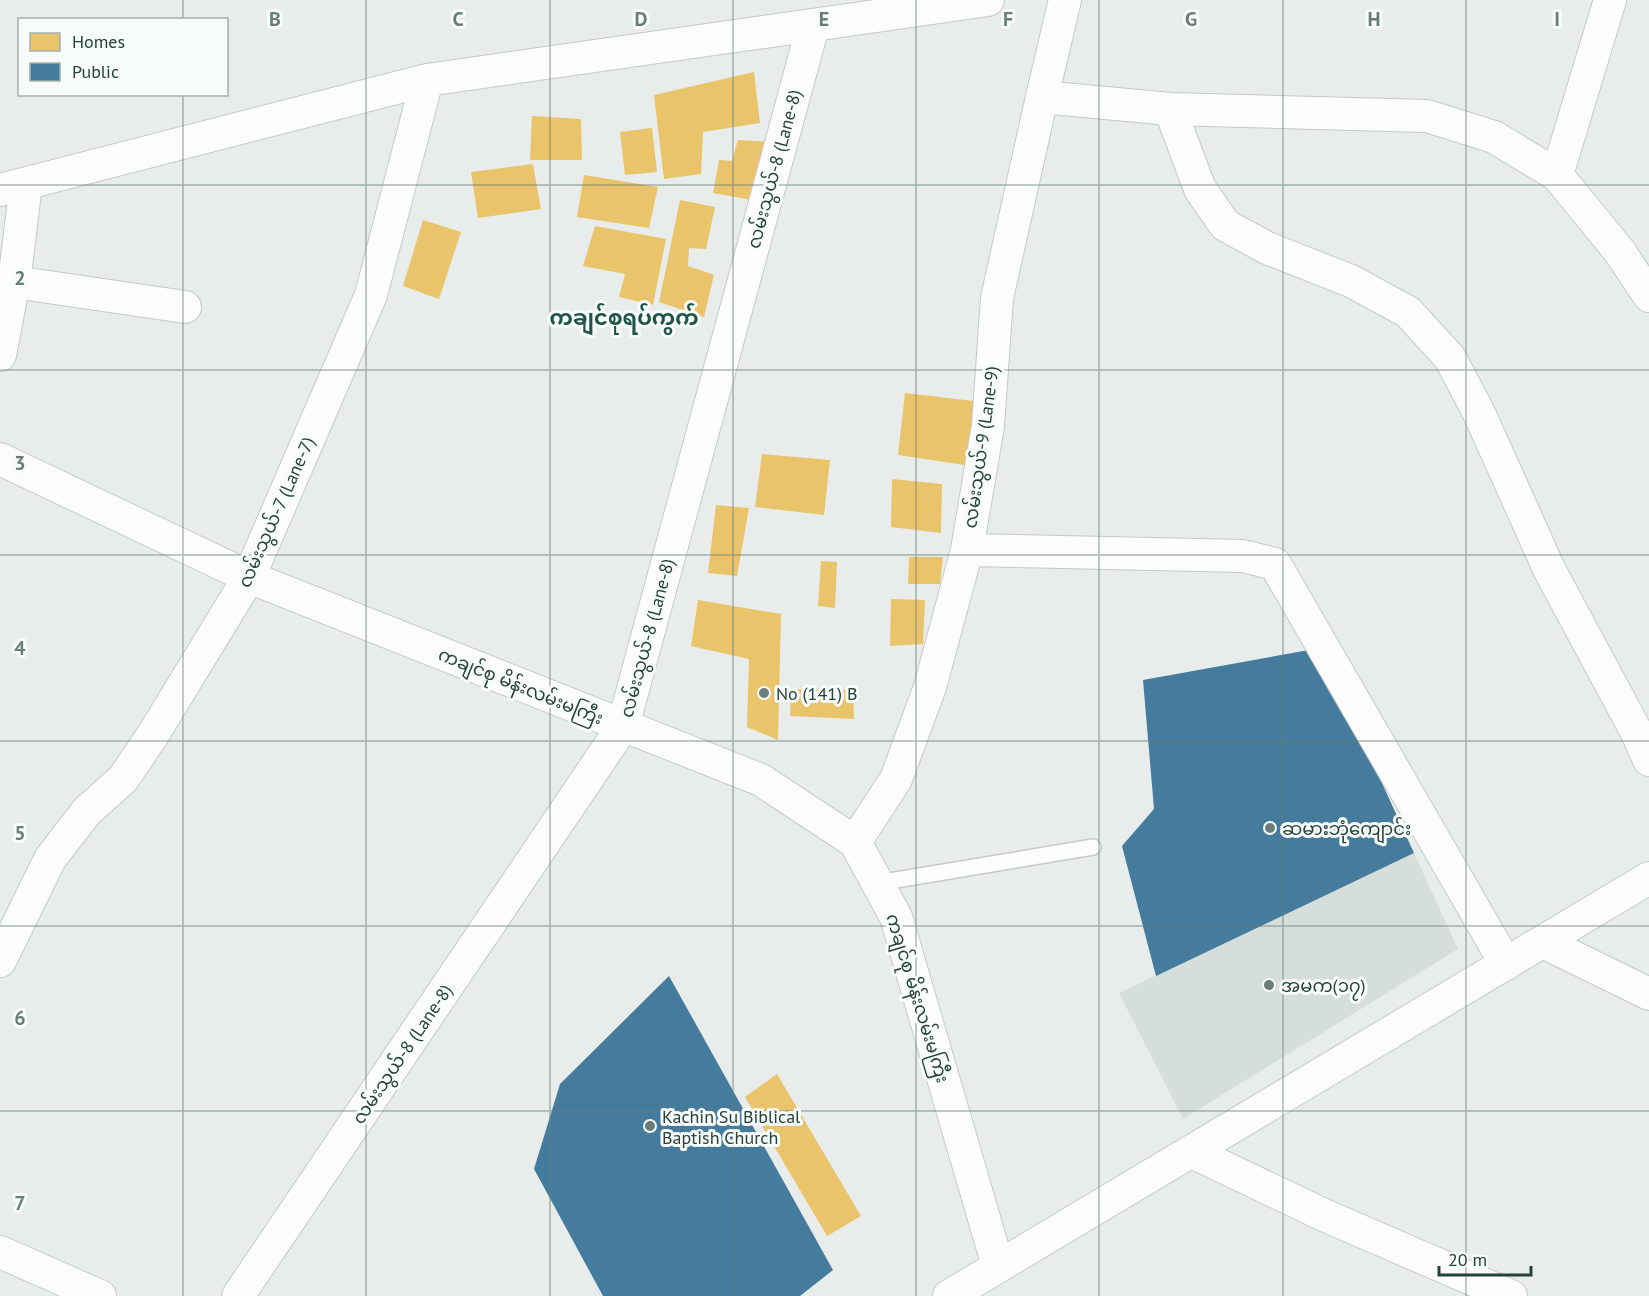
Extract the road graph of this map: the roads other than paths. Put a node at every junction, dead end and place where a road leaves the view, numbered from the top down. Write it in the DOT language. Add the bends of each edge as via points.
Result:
graph roads {
  1 [pos="988,0"];
  2 [pos="1065,0"];
  3 [pos="1610,0"];
  4 [pos="813,26"];
  5 [pos="427,80"];
  6 [pos="1042,97"];
  7 [pos="1170,109"];
  8 [pos="1557,175"];
  9 [pos="13,187"];
  10 [pos="14,282"];
  11 [pos="1649,296"];
  12 [pos="185,307"];
  13 [pos="0,355"];
  14 [pos="0,459"];
  15 [pos="967,550"];
  16 [pos="249,577"];
  17 [pos="623,726"];
  18 [pos="1649,760"];
  19 [pos="855,842"];
  20 [pos="1093,847"];
  21 [pos="1649,878"];
  22 [pos="878,884"];
  23 [pos="1543,942"];
  24 [pos="0,961"];
  25 [pos="1506,964"];
  26 [pos="1649,994"];
  27 [pos="1192,1152"];
  28 [pos="0,1252"];
  29 [pos="998,1266"];
  30 [pos="100,1296"];
  31 [pos="238,1296"];
  32 [pos="950,1296"];
  33 [pos="1511,1296"];
  1 -- 4 [label="street"];
  2 -- 6 [label="street, လမ်းသွယ်-9 (Lane-9)"];
  3 -- 8 [label="street"];
  4 -- 5 [label="street"];
  4 -- 17 [label="street, လမ်းသွယ်-8 (Lane-8)"];
  5 -- 9 [label="street"];
  5 -- 16 [label="street, လမ်းသွယ်-7 (Lane-7)" via="372,296"];
  6 -- 7 [label="street"];
  6 -- 15 [label="street, လမ်းသွယ်-9 (Lane-9)" via="998,298 988,426"];
  7 -- 8 [label="street" via="1427,116 1494,137"];
  7 -- 18 [label="street" via="1200,189 1225,225 1267,248 1351,281 1408,312 1450,358 1549,569"];
  8 -- 11 [label="street" via="1620,252"];
  9 -- 10 [label="street"];
  10 -- 12 [label="street"];
  10 -- 13 [label="street"];
  14 -- 16 [label="street, ကချင်စု မိန်းလမ်းမကြီး"];
  15 -- 19 [label="street, လမ်းသွယ်-9 (Lane-9)" via="930,687 896,779"];
  15 -- 25 [label="street" via="1243,556 1275,564"];
  16 -- 17 [label="street, ကချင်စု မိန်းလမ်းမကြီး"];
  16 -- 24 [label="street, လမ်းသွယ်-7 (Lane-7)" via="123,779 87,811 50,859"];
  17 -- 19 [label="street, ကချင်စု မိန်းလမ်းမကြီး" via="761,780"];
  17 -- 31 [label="street, လမ်းသွယ်-8 (Lane-8)"];
  19 -- 22 [label="street, ကချင်စု မိန်းလမ်းမကြီး"];
  20 -- 22 [label="lane"];
  21 -- 23 [label="street"];
  22 -- 29 [label="street, ကချင်စု မိန်းလမ်းမကြီး" via="896,917"];
  23 -- 25 [label="street"];
  23 -- 26 [label="street"];
  25 -- 27 [label="street"];
  27 -- 29 [label="street"];
  27 -- 33 [label="street" via="1326,1216"];
  28 -- 30 [label="street"];
  29 -- 32 [label="street"];
}
